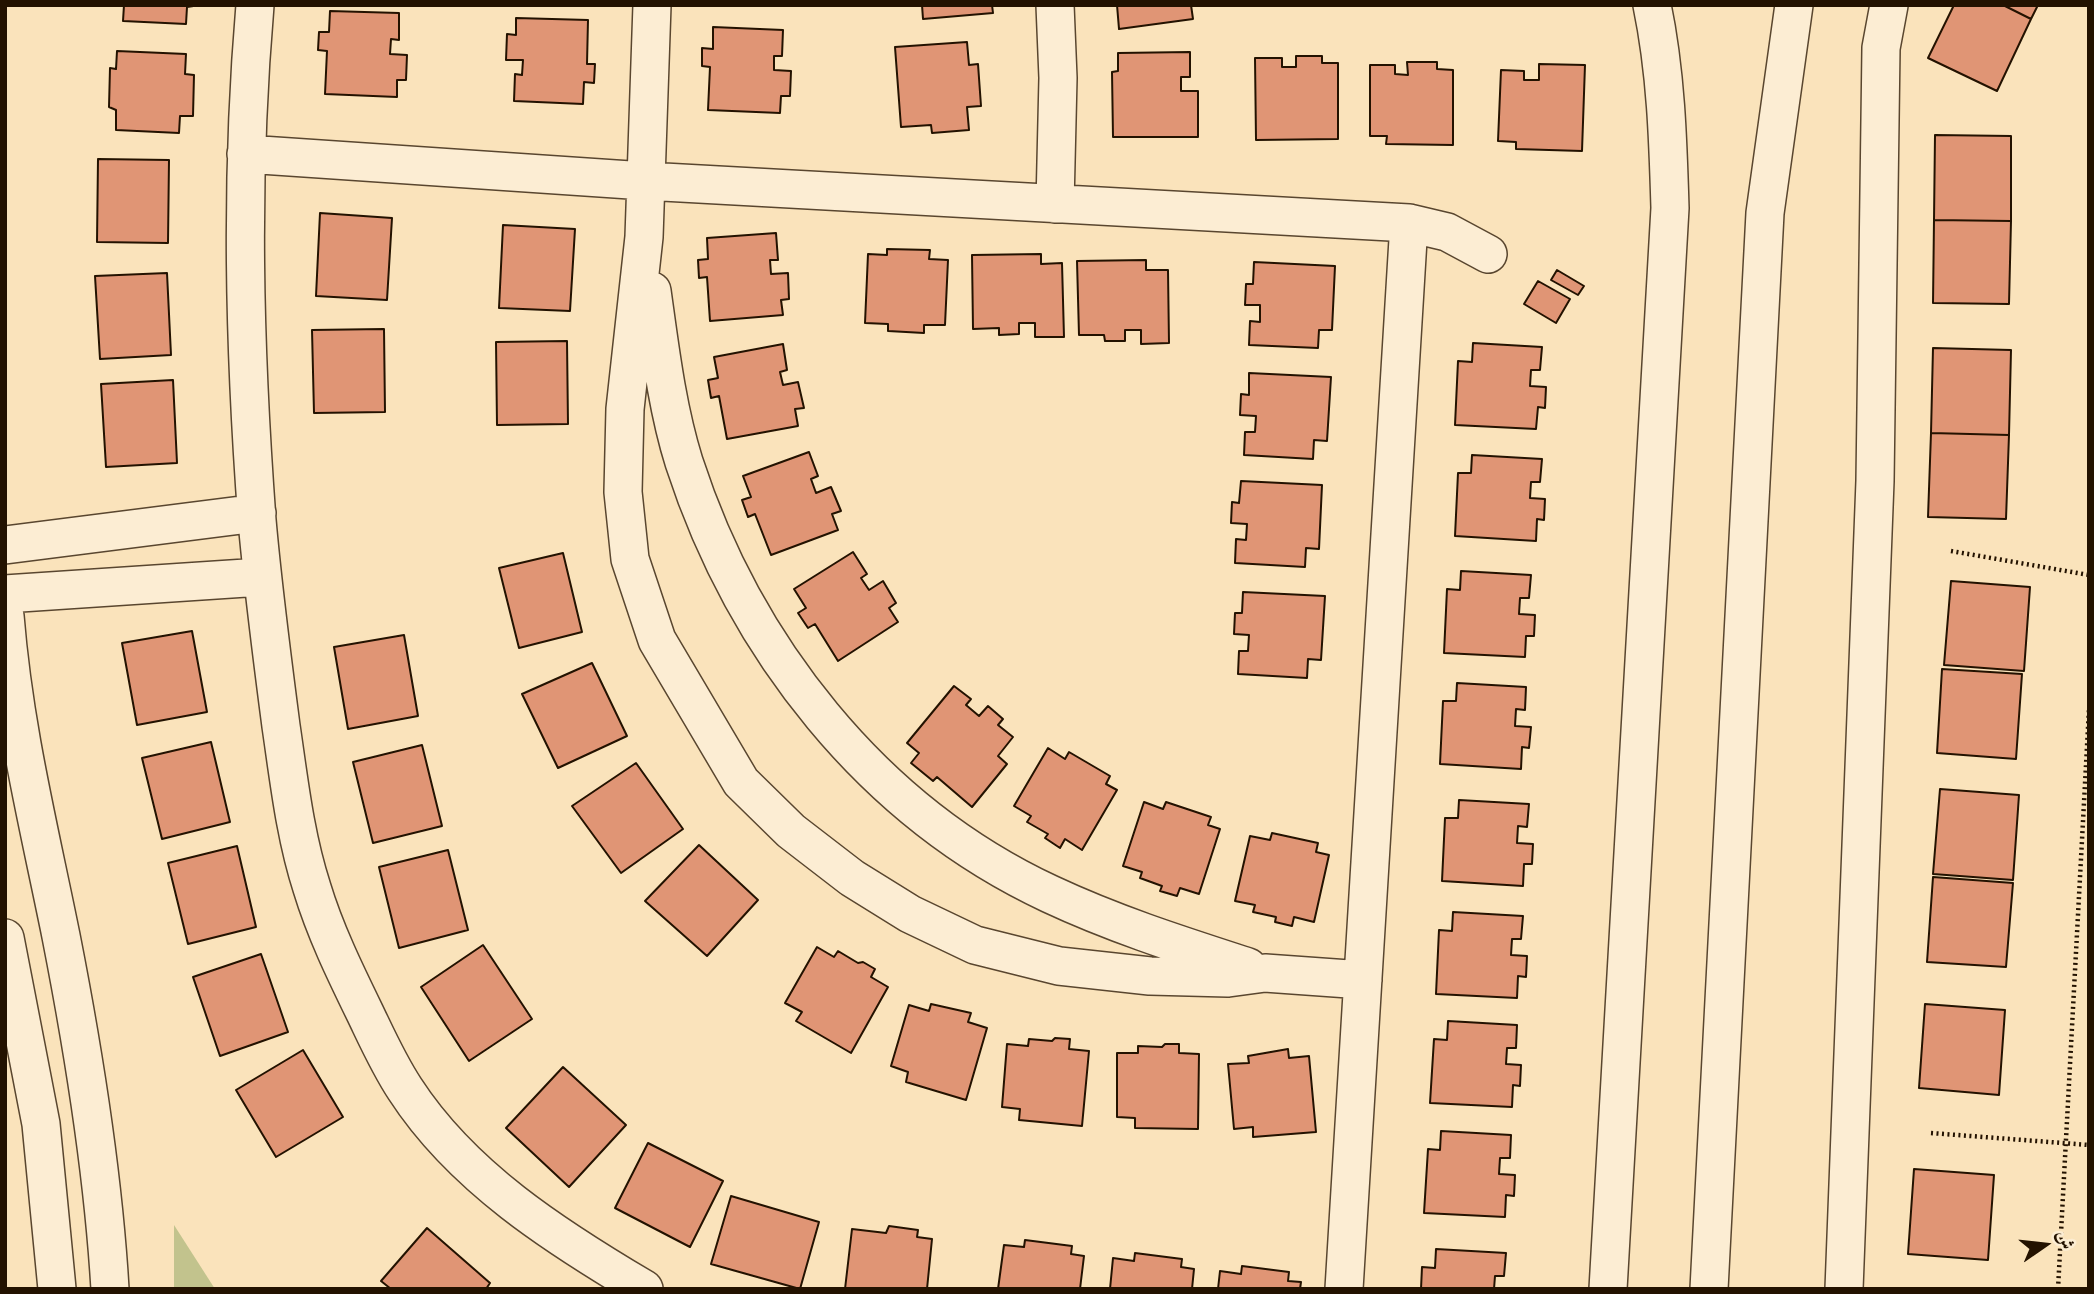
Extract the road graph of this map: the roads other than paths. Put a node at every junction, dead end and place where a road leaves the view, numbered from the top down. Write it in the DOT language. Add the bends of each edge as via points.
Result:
graph roads {
  1 [pos="255,5"];
  2 [pos="652,5"];
  3 [pos="1055,5"];
  4 [pos="1652,5"];
  5 [pos="1794,5"];
  6 [pos="1889,5"];
  7 [pos="246,154"];
  8 [pos="645,181"];
  9 [pos="1055,204"];
  10 [pos="1409,223"];
  11 [pos="644,237"];
  12 [pos="1488,254"];
  13 [pos="257,513"];
  14 [pos="5,545"];
  15 [pos="261,577"];
  16 [pos="5,594"];
  17 [pos="5,616"];
  18 [pos="5,938"];
  19 [pos="1265,973"];
  20 [pos="1363,980"];
  21 [pos="57,1289"];
  22 [pos="110,1289"];
  23 [pos="644,1289"];
  24 [pos="1344,1289"];
  25 [pos="1608,1289"];
  26 [pos="1709,1289"];
  27 [pos="1844,1289"];
  1 -- 7 [label="street"];
  2 -- 8 [label="street"];
  3 -- 9 [label="street"];
  4 -- 25 [label="street" via="1668,124 1670,208"];
  5 -- 26 [label="street" via="1765,213"];
  6 -- 27 [label="street" via="1881,48 1875,481"];
  7 -- 8 [label="street"];
  7 -- 13 [label="street" via="246,356"];
  8 -- 9 [label="street"];
  8 -- 11 [label="street"];
  9 -- 10 [label="street"];
  10 -- 12 [label="street" via="1447,232"];
  10 -- 20 [label="street"];
  11 -- 19 [label="street" via="669,397 702,511 761,632 848,746 908,803 959,841 1047,893 1139,932"];
  11 -- 19 [label="street" via="625,409 623,492 629,559 657,640 741,782 791,831 852,878 910,914 975,945 1059,966 1150,976 1228,978"];
  13 -- 14 [label="street"];
  13 -- 15 [label="street"];
  15 -- 16 [label="street"];
  15 -- 23 [label="street" via="290,790 311,887 383,1049 405,1089 468,1162 579,1251"];
  17 -- 22 [label="street" via="22,762 89,1090 106,1217"];
  18 -- 21 [label="street" via="41,1124"];
  19 -- 20 [label="street"];
  20 -- 24 [label="street"];
}
